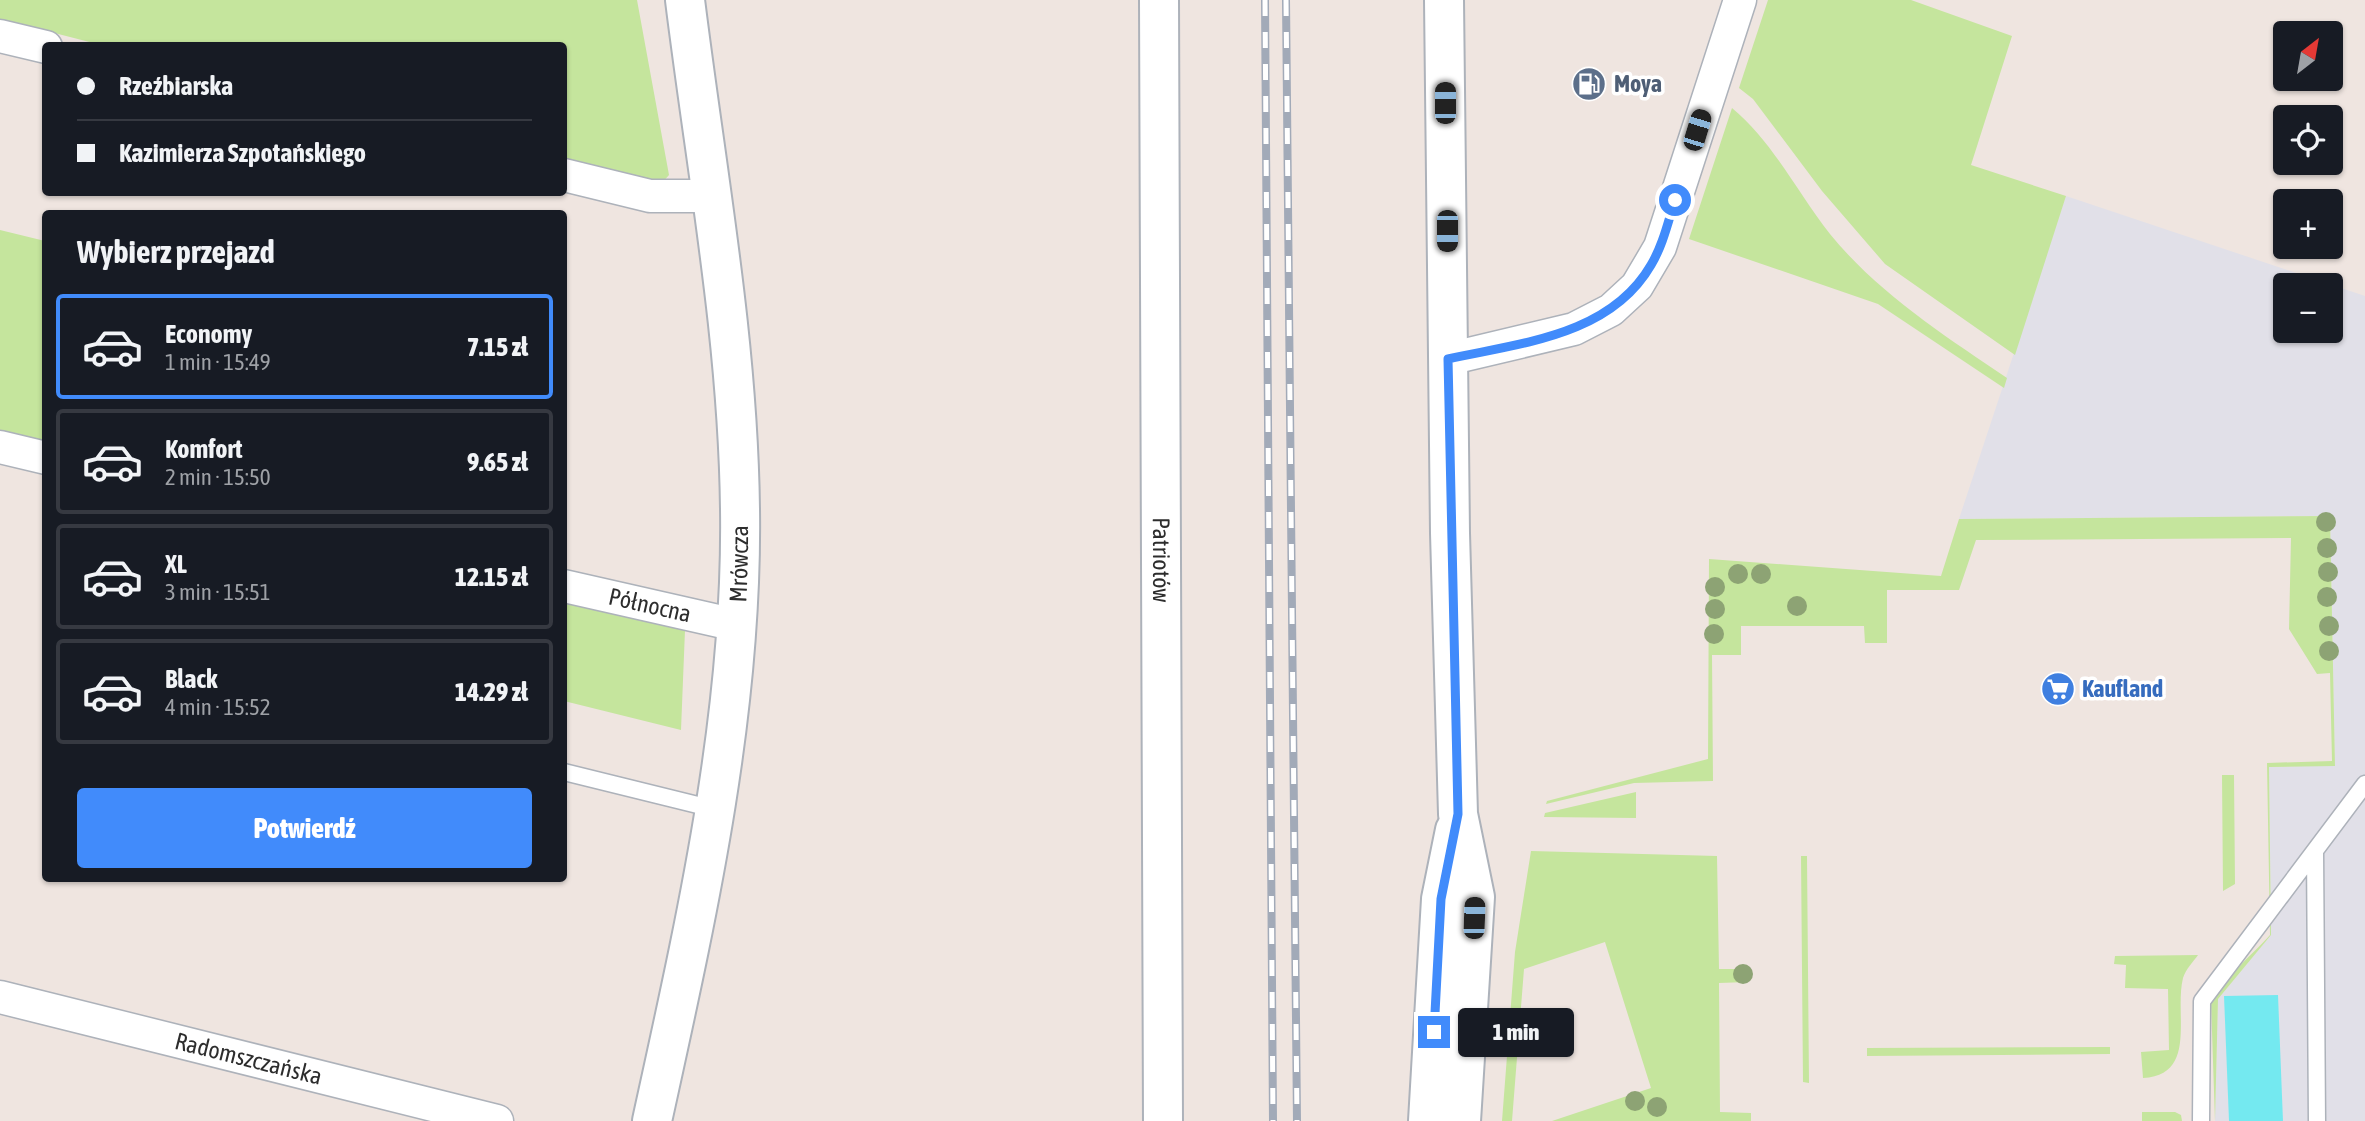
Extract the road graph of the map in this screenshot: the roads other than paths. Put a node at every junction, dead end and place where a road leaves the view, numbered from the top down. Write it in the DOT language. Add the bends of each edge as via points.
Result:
graph roads {
  1 [pos="685,0"];
  2 [pos="1159,0"];
  3 [pos="1444,0"];
  4 [pos="1740,0"];
  5 [pos="0,36"];
  6 [pos="42,46"];
  7 [pos="567,176"];
  8 [pos="712,197"];
  9 [pos="1448,359"];
  10 [pos="0,447"];
  11 [pos="42,457"];
  12 [pos="567,587"];
  13 [pos="736,625"];
  14 [pos="567,773"];
  15 [pos="2365,784"];
  16 [pos="716,809"];
  17 [pos="1458,814"];
  18 [pos="2315,851"];
  19 [pos="0,997"];
  20 [pos="497,1121"];
  21 [pos="652,1121"];
  22 [pos="1163,1121"];
  23 [pos="1428,1121"];
  24 [pos="1461,1121"];
  25 [pos="2201,1121"];
  26 [pos="2317,1121"];
  1 -- 8 [label="main road, Mrówcza"];
  2 -- 22 [label="main road, Patriotów"];
  3 -- 9 [label="main road"];
  4 -- 9 [label="street" via="1660,247 1637,286 1611,310 1574,329"];
  5 -- 6 [label="street"];
  7 -- 8 [label="street" via="650,196"];
  8 -- 13 [label="main road, Mrówcza" via="737,412"];
  9 -- 17 [label="main road"];
  10 -- 11 [label="street"];
  12 -- 13 [label="street, Północna"];
  13 -- 16 [label="main road, Mrówcza"];
  14 -- 16 [label="lane"];
  15 -- 18 [label="lane"];
  16 -- 21 [label="main road, Mrówcza"];
  17 -- 23 [label="main road" via="1441,899"];
  17 -- 24 [label="main road" via="1475,897"];
  18 -- 25 [label="lane" via="2202,1001"];
  18 -- 26 [label="lane"];
  19 -- 20 [label="street, Radomszczańska"];
}
